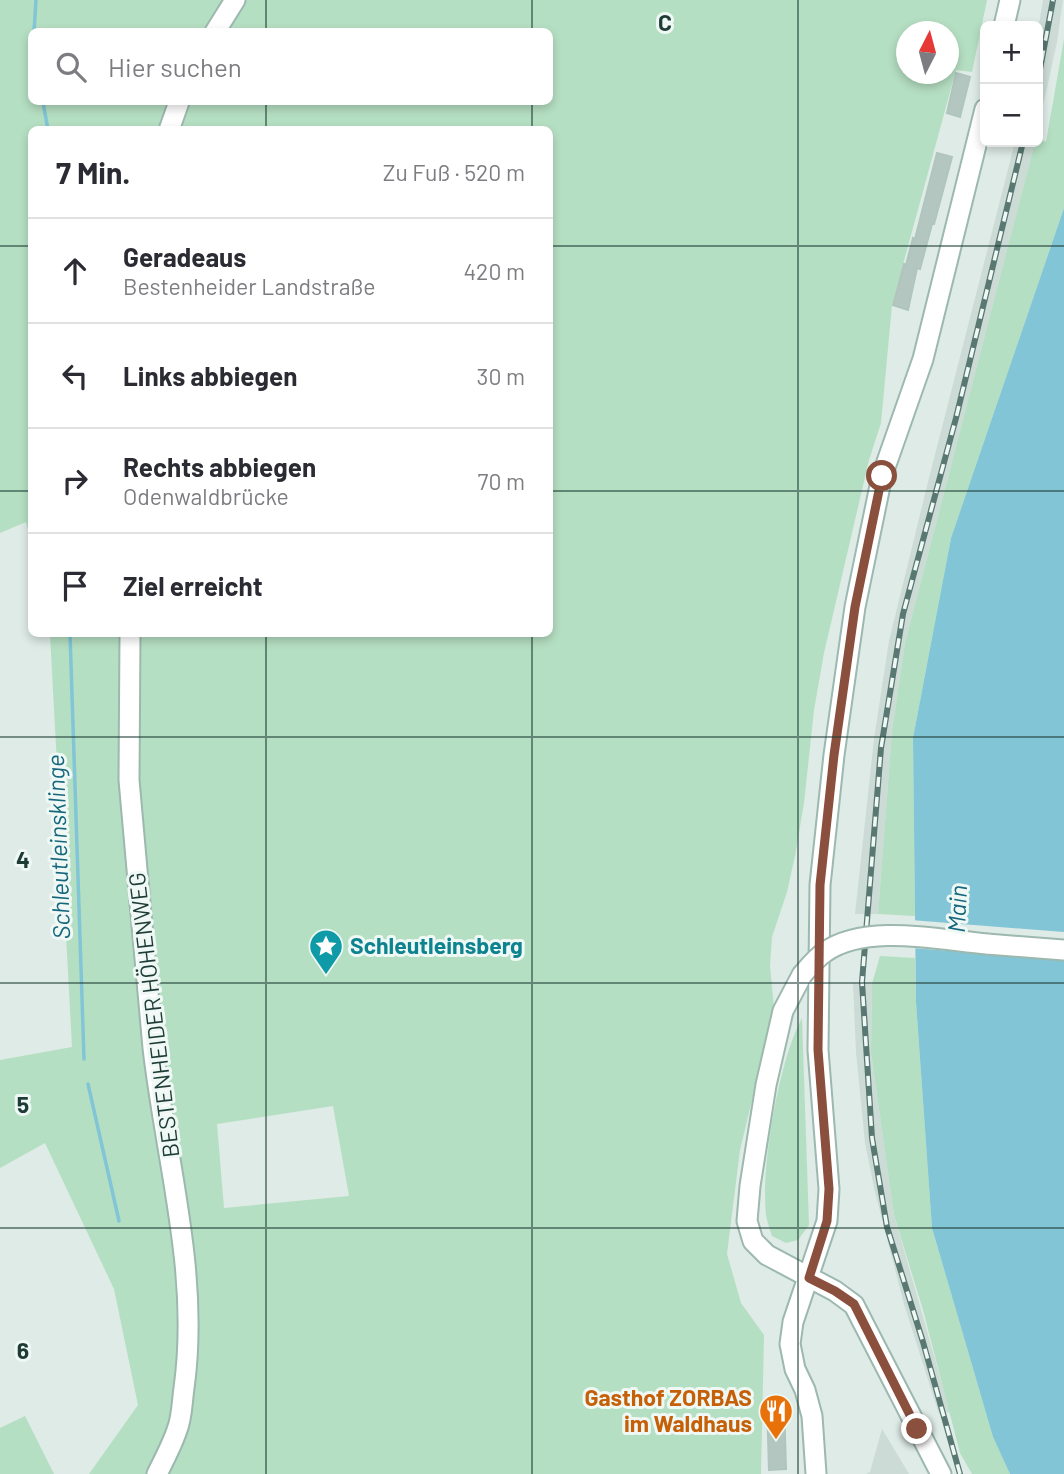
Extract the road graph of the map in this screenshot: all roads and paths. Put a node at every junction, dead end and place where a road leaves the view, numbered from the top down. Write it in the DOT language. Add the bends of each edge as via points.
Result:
graph roads {
  1 [pos="235,0"];
  2 [pos="1010,0"];
  3 [pos="1005,21"];
  4 [pos="218,28"];
  5 [pos="178,105"];
  6 [pos="170,126"];
  7 [pos="980,129"];
  8 [pos="130,637"];
  9 [pos="1064,950"];
  10 [pos="809,1278"];
  11 [pos="157,1474"];
  12 [pos="816,1474"];
  13 [pos="941,1474"];
  1 -- 4 [label="main road"];
  2 -- 3 [label="main road"];
  5 -- 6 [label="main road"];
  7 -- 10 [label="main road" via="923,359 882,476 855,607 820,885 818,1050 829,1189 827,1221"];
  8 -- 11 [label="main road, BESTENHEIDER HÖHENWEG" via="129,780 147,981 158,1088 188,1281 189,1349 178,1429"];
  9 -- 10 [label="main road, bridge" via="878,936 827,950 802,975 783,1011 766,1085 747,1222 753,1241 767,1255"];
  10 -- 12 [label="main road" via="790,1344 812,1416"];
  10 -- 13 [label="main road" via="854,1304"];
}
